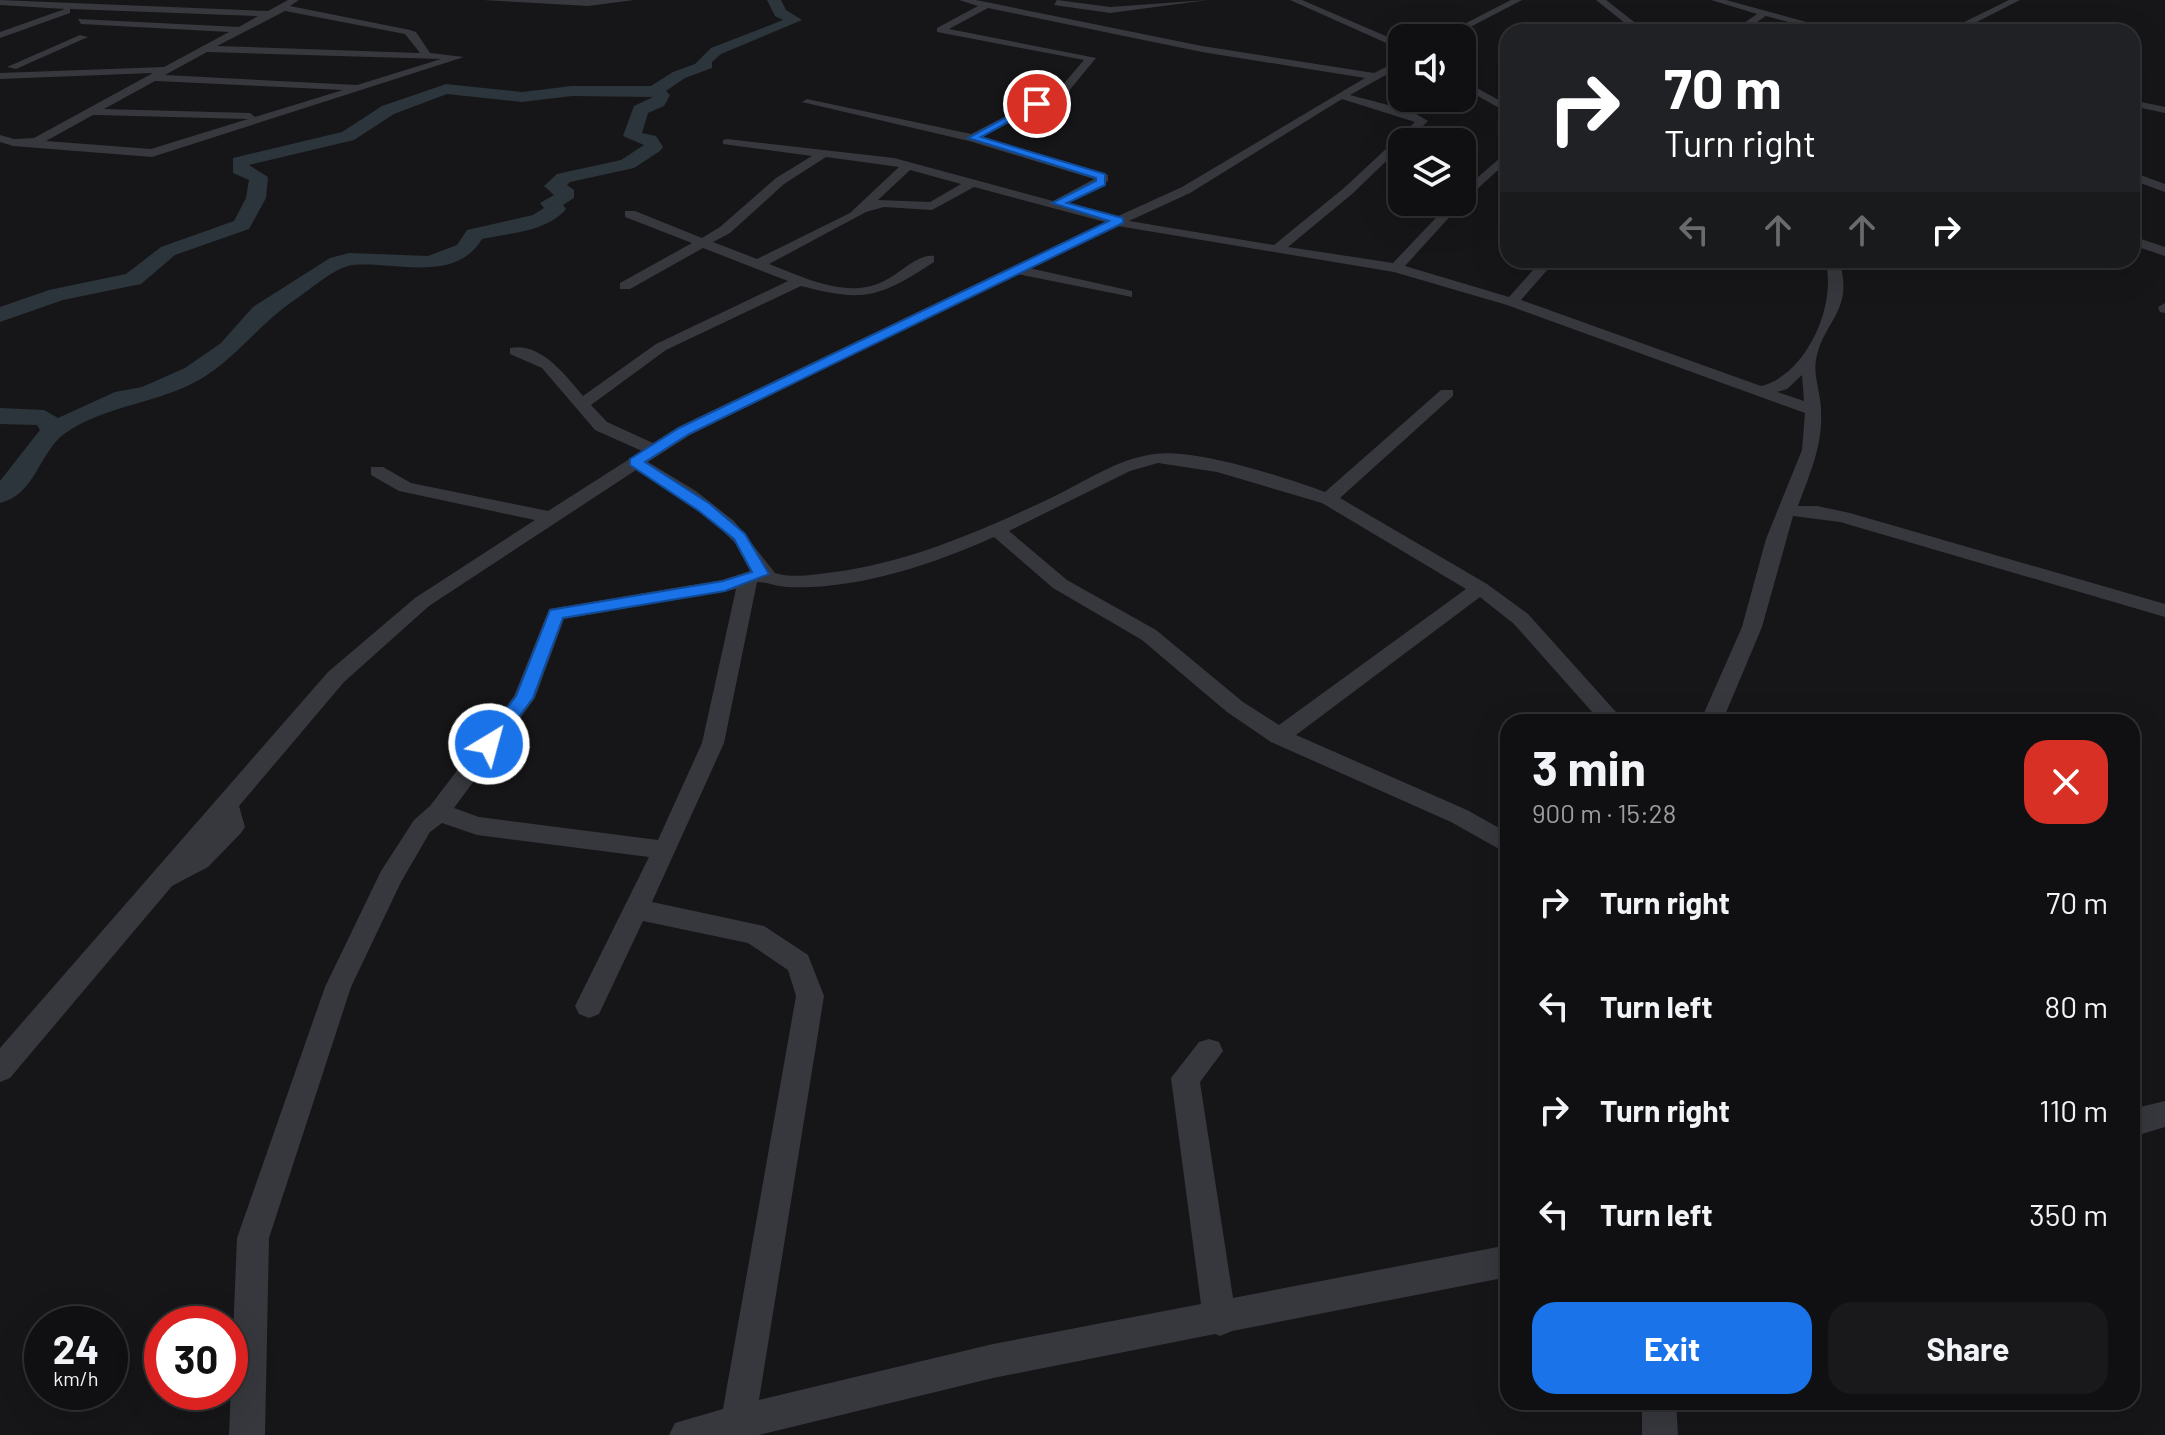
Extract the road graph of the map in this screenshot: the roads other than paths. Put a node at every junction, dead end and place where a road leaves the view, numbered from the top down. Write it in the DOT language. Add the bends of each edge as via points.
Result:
graph roads {
  1 [pos="134,0"];
  2 [pos="274,0"];
  3 [pos="487,0"];
  4 [pos="626,0"];
  5 [pos="963,0"];
  6 [pos="1202,0"];
  7 [pos="1294,0"];
  8 [pos="1518,0"];
  9 [pos="1600,0"];
  10 [pos="1715,0"];
  11 [pos="2016,0"];
  12 [pos="539,1"];
  13 [pos="0,2"];
  14 [pos="1056,2"];
  15 [pos="986,5"];
  16 [pos="111,7"];
  17 [pos="285,8"];
  18 [pos="77,9"];
  19 [pos="1031,11"];
  20 [pos="1764,13"];
  21 [pos="272,14"];
  22 [pos="1470,24"];
  23 [pos="1632,24"];
  24 [pos="1748,24"];
  25 [pos="1807,24"];
  26 [pos="1966,24"];
  27 [pos="243,30"];
  28 [pos="0,35"];
  29 [pos="83,37"];
  30 [pos="1388,41"];
  31 [pos="207,49"];
  32 [pos="426,55"];
  33 [pos="170,69"];
  34 [pos="1388,69"];
  35 [pos="2,75"];
  36 [pos="1374,76"];
  37 [pos="155,78"];
  38 [pos="362,89"];
  39 [pos="1476,91"];
  40 [pos="1342,96"];
  41 [pos="807,102"];
  42 [pos="1500,105"];
  43 [pos="2140,105"];
  44 [pos="2165,110"];
  45 [pos="92,112"];
  46 [pos="263,117"];
  47 [pos="0,138"];
  48 [pos="972,138"];
  49 [pos="33,141"];
  50 [pos="727,142"];
  51 [pos="825,153"];
  52 [pos="1500,162"];
  53 [pos="908,165"];
  54 [pos="2140,179"];
  55 [pos="975,181"];
  56 [pos="1476,185"];
  57 [pos="2165,188"];
  58 [pos="1058,203"];
  59 [pos="863,209"];
  60 [pos="630,214"];
  61 [pos="1445,216"];
  62 [pos="1119,221"];
  63 [pos="701,243"];
  64 [pos="2140,243"];
  65 [pos="1276,250"];
  66 [pos="2165,252"];
  67 [pos="929,259"];
  68 [pos="758,264"];
  69 [pos="1396,268"];
  70 [pos="1542,268"];
  71 [pos="1834,268"];
  72 [pos="1015,269"];
  73 [pos="800,281"];
  74 [pos="625,286"];
  75 [pos="1127,294"];
  76 [pos="1512,302"];
  77 [pos="515,351"];
  78 [pos="1808,360"];
  79 [pos="1760,391"];
  80 [pos="1447,393"];
  81 [pos="582,404"];
  82 [pos="1813,410"];
  83 [pos="654,450"];
  84 [pos="635,462"];
  85 [pos="377,471"];
  86 [pos="1328,499"];
  87 [pos="1789,511"];
  88 [pos="549,517"];
  89 [pos="997,530"];
  90 [pos="755,577"];
  91 [pos="1480,588"];
  92 [pos="2165,611"];
  93 [pos="1607,714"];
  94 [pos="1717,714"];
  95 [pos="1279,736"];
  96 [pos="438,812"];
  97 [pos="1500,840"];
  98 [pos="665,850"];
  99 [pos="638,906"];
  100 [pos="589,1006"];
  101 [pos="1209,1051"];
  102 [pos="0,1069"];
  103 [pos="2165,1114"];
  104 [pos="2140,1121"];
  105 [pos="1500,1263"];
  106 [pos="1220,1320"];
  107 [pos="1659,1410"];
  108 [pos="738,1422"];
  109 [pos="247,1435"];
  110 [pos="687,1435"];
  111 [pos="1660,1435"];
  1 -- 16 [label="street"];
  2 -- 17 [label="street" via="295,0"];
  3 -- 12 [label="street"];
  4 -- 12 [label="street"];
  5 -- 15 [label="street"];
  6 -- 14 [label="street" via="1102,11"];
  7 -- 30 [label="street"];
  8 -- 22 [label="street"];
  9 -- 23 [label="street"];
  10 -- 20 [label="street"];
  11 -- 26 [label="street"];
  13 -- 18 [label="street"];
  14 -- 19 [label="street"];
  15 -- 19 [label="street"];
  15 -- 48 [label="street" via="940,30 1091,58 1064,90"];
  16 -- 18 [label="street"];
  16 -- 21 [label="street"];
  17 -- 21 [label="street"];
  17 -- 32 [label="street" via="407,32"];
  18 -- 27 [label="street" via="72,20"];
  18 -- 28 [label="street"];
  19 -- 36 [label="street" via="1202,49"];
  20 -- 24 [label="street"];
  20 -- 25 [label="street"];
  21 -- 27 [label="street"];
  27 -- 31 [label="street"];
  29 -- 35 [label="street"];
  31 -- 32 [label="street"];
  31 -- 33 [label="street"];
  32 -- 38 [label="street" via="459,57"];
  33 -- 35 [label="street"];
  33 -- 37 [label="street"];
  34 -- 36 [label="street"];
  36 -- 40 [label="street"];
  37 -- 38 [label="street"];
  37 -- 45 [label="street"];
  38 -- 46 [label="street"];
  39 -- 42 [label="street"];
  40 -- 62 [label="street" via="1201,182"];
  40 -- 65 [label="street" via="1422,121"];
  41 -- 48 [label="street"];
  43 -- 44 [label="street"];
  45 -- 46 [label="street"];
  45 -- 49 [label="street"];
  46 -- 49 [label="street" via="152,153"];
  47 -- 49 [label="street"];
  48 -- 58 [label="street" via="1104,178"];
  50 -- 51 [label="street"];
  51 -- 53 [label="street"];
  51 -- 63 [label="street"];
  52 -- 56 [label="street"];
  53 -- 55 [label="street"];
  53 -- 59 [label="street"];
  54 -- 57 [label="street"];
  55 -- 58 [label="street"];
  55 -- 59 [label="street" via="932,206 883,203"];
  58 -- 62 [label="street"];
  59 -- 68 [label="street" via="833,230"];
  60 -- 63 [label="street"];
  61 -- 69 [label="street"];
  62 -- 65 [label="street"];
  62 -- 72 [label="street"];
  63 -- 68 [label="street"];
  63 -- 74 [label="street"];
  64 -- 66 [label="street"];
  65 -- 69 [label="street"];
  67 -- 73 [label="street" via="873,290 840,292"];
  68 -- 73 [label="street"];
  69 -- 76 [label="street"];
  70 -- 76 [label="street"];
  71 -- 78 [label="street" via="1834,306"];
  72 -- 75 [label="street"];
  72 -- 83 [label="street"];
  73 -- 81 [label="street" via="661,347"];
  76 -- 79 [label="street"];
  77 -- 81 [label="street" via="548,365"];
  78 -- 79 [label="street" via="1781,386"];
  78 -- 82 [label="street"];
  79 -- 82 [label="street"];
  80 -- 86 [label="street"];
  81 -- 83 [label="street" via="601,426"];
  82 -- 87 [label="street" via="1811,450"];
  83 -- 84 [label="street"];
  84 -- 88 [label="street"];
  84 -- 90 [label="street" via="705,507 740,537"];
  85 -- 88 [label="street" via="405,487"];
  86 -- 89 [label="street" via="1177,459 1155,458"];
  86 -- 91 [label="street"];
  87 -- 92 [label="street" via="1844,517"];
  87 -- 94 [label="street"];
  88 -- 102 [label="street" via="446,584 336,677 227,803 233,827 199,860 158,883"];
  89 -- 90 [label="street" via="871,574 795,582"];
  89 -- 95 [label="street" via="1060,584 1149,635 1235,707"];
  90 -- 96 [label="street" via="556,614 524,698"];
  90 -- 98 [label="street" via="713,743"];
  91 -- 93 [label="street" via="1521,619"];
  91 -- 95 [label="street"];
  95 -- 97 [label="street" via="1459,816"];
  96 -- 98 [label="street" via="477,826"];
  96 -- 109 [label="street" via="422,826 390,878 338,987 253,1238"];
  98 -- 99 [label="street"];
  99 -- 100 [label="street"];
  99 -- 108 [label="street" via="755,934 799,963 810,996"];
  101 -- 106 [label="street" via="1185,1078"];
  103 -- 104 [label="street"];
  105 -- 106 [label="street"];
  106 -- 108 [label="street" via="993,1361"];
  107 -- 111 [label="street"];
  108 -- 110 [label="street"];
}
